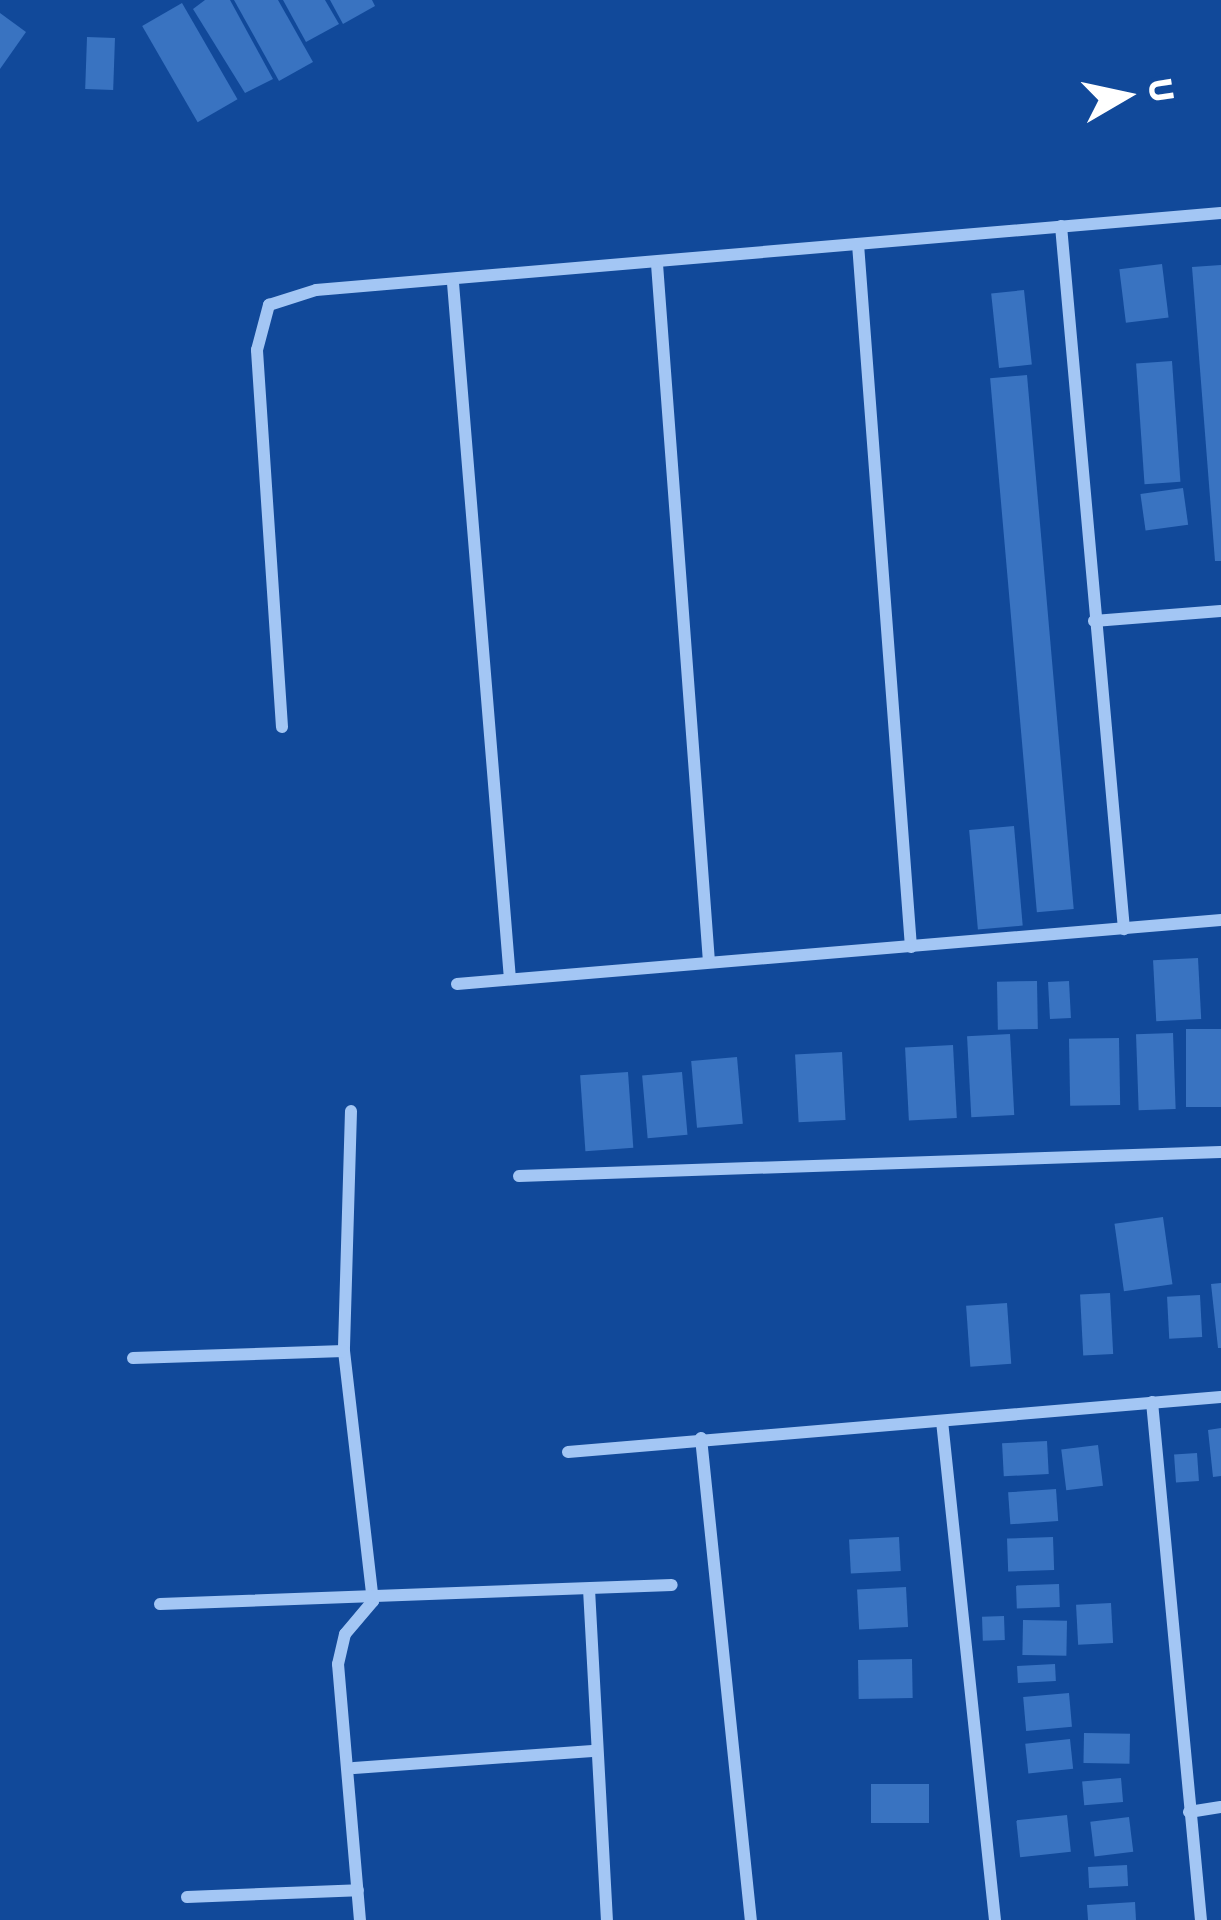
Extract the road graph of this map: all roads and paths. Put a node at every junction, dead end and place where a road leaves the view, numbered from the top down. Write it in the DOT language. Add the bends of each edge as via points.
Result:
graph roads {
  1 [pos="1221,213"];
  2 [pos="1061,226"];
  3 [pos="858,244"];
  4 [pos="657,264"];
  5 [pos="453,283"];
  6 [pos="1221,611"];
  7 [pos="1094,621"];
  8 [pos="282,727"];
  9 [pos="1221,920"];
  10 [pos="1124,929"];
  11 [pos="911,946"];
  12 [pos="709,962"];
  13 [pos="509,979"];
  14 [pos="457,984"];
  15 [pos="351,1111"];
  16 [pos="1221,1152"];
  17 [pos="519,1176"];
  18 [pos="344,1351"];
  19 [pos="133,1358"];
  20 [pos="1221,1396"];
  21 [pos="1152,1402"];
  22 [pos="942,1421"];
  23 [pos="701,1438"];
  24 [pos="568,1452"];
  25 [pos="672,1585"];
  26 [pos="589,1589"];
  27 [pos="373,1601"];
  28 [pos="160,1604"];
  29 [pos="592,1751"];
  30 [pos="354,1768"];
  31 [pos="1221,1807"];
  32 [pos="1190,1812"];
  33 [pos="358,1890"];
  34 [pos="187,1898"];
  35 [pos="360,1920"];
  36 [pos="608,1920"];
  37 [pos="751,1920"];
  38 [pos="995,1920"];
  39 [pos="1201,1920"];
  1 -- 2 [label="street"];
  2 -- 3 [label="street"];
  2 -- 7 [label="street"];
  3 -- 4 [label="street"];
  3 -- 11 [label="street"];
  4 -- 5 [label="street"];
  4 -- 12 [label="street"];
  5 -- 8 [label="street" via="316,290 269,305 260,320"];
  5 -- 13 [label="street"];
  6 -- 7 [label="street"];
  7 -- 10 [label="street"];
  9 -- 10 [label="street"];
  10 -- 11 [label="street"];
  11 -- 12 [label="street"];
  12 -- 13 [label="street"];
  13 -- 14 [label="street"];
  15 -- 18 [label="street"];
  16 -- 17 [label="street"];
  18 -- 19 [label="street"];
  18 -- 27 [label="street"];
  20 -- 21 [label="street"];
  21 -- 22 [label="street"];
  21 -- 32 [label="street"];
  22 -- 23 [label="street"];
  22 -- 38 [label="street"];
  23 -- 24 [label="street"];
  23 -- 37 [label="street"];
  25 -- 26 [label="street"];
  26 -- 27 [label="street"];
  26 -- 29 [label="street"];
  27 -- 28 [label="street"];
  27 -- 30 [label="street" via="344,1634 338,1664"];
  29 -- 30 [label="street"];
  29 -- 36 [label="street"];
  30 -- 33 [label="street"];
  31 -- 32 [label="street"];
  32 -- 39 [label="street"];
  33 -- 34 [label="street"];
  33 -- 35 [label="street"];
}
